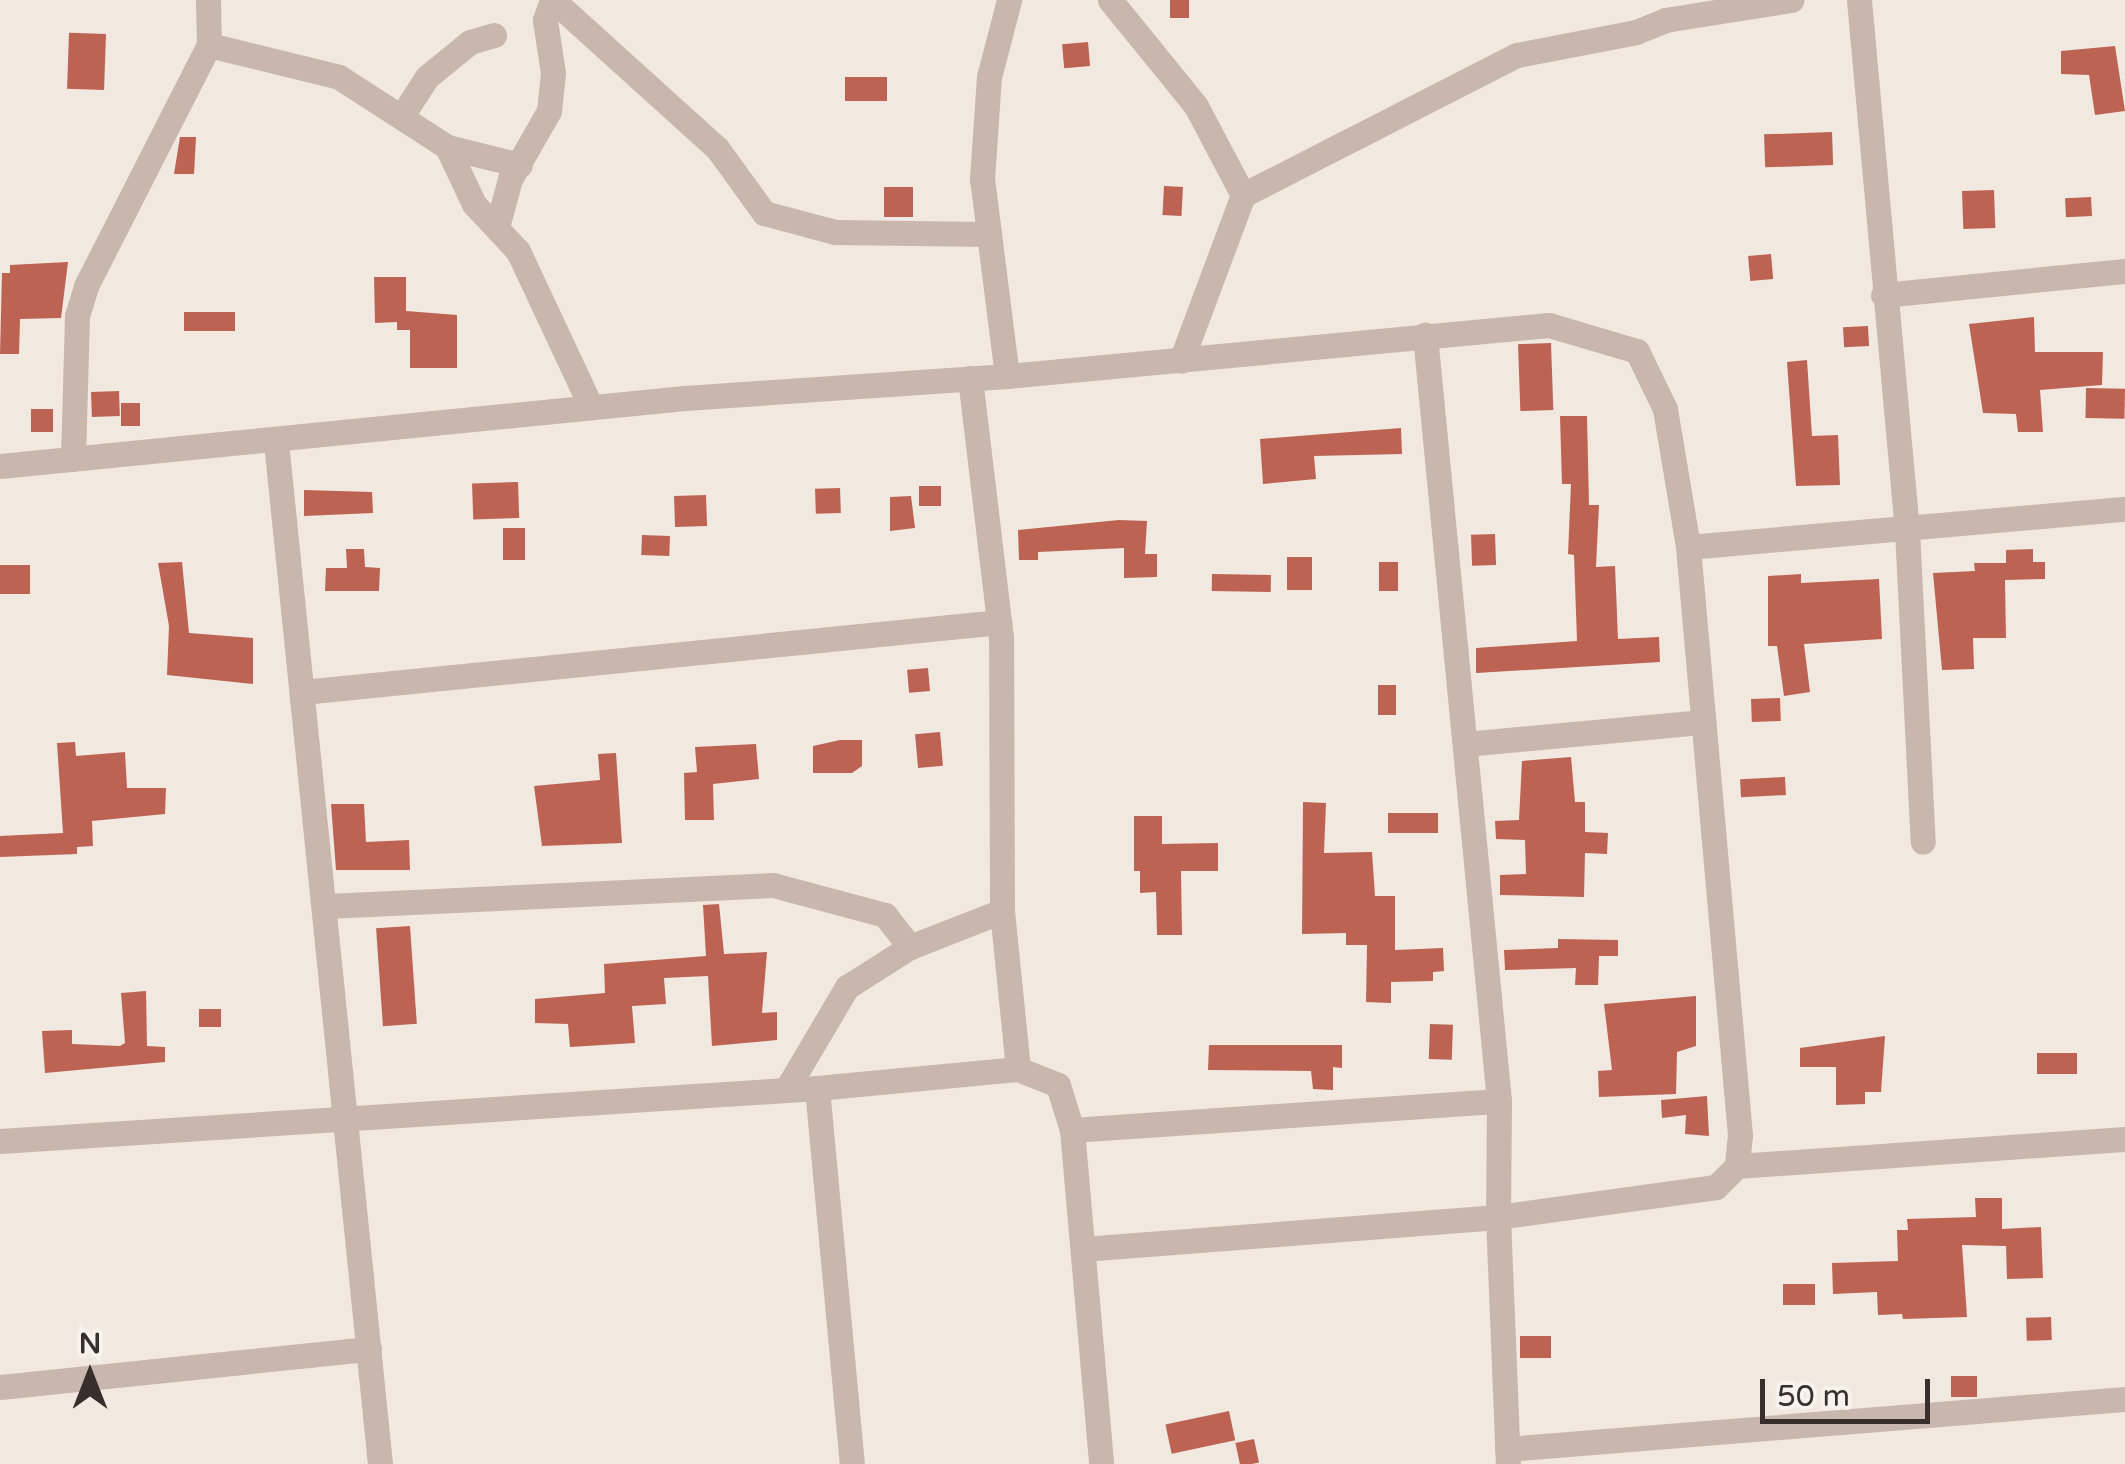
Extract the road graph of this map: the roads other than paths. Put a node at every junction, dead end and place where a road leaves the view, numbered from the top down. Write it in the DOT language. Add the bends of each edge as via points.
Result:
graph roads {
  1 [pos="208,0"];
  2 [pos="553,0"];
  3 [pos="1008,0"];
  4 [pos="1110,0"];
  5 [pos="1791,0"];
  6 [pos="1859,0"];
  7 [pos="1659,10"];
  8 [pos="494,35"];
  9 [pos="209,45"];
  10 [pos="403,114"];
  11 [pos="446,147"];
  12 [pos="520,165"];
  13 [pos="1243,194"];
  14 [pos="497,228"];
  15 [pos="989,234"];
  16 [pos="2125,272"];
  17 [pos="1883,295"];
  18 [pos="1425,336"];
  19 [pos="1181,361"];
  20 [pos="1007,376"];
  21 [pos="970,378"];
  22 [pos="591,407"];
  23 [pos="276,442"];
  24 [pos="73,459"];
  25 [pos="0,466"];
  26 [pos="2125,509"];
  27 [pos="1907,531"];
  28 [pos="1688,547"];
  29 [pos="1000,622"];
  30 [pos="303,692"];
  31 [pos="1703,722"];
  32 [pos="1465,744"];
  33 [pos="1923,842"];
  34 [pos="327,906"];
  35 [pos="1002,911"];
  36 [pos="910,947"];
  37 [pos="1018,1069"];
  38 [pos="817,1088"];
  39 [pos="786,1090"];
  40 [pos="1500,1101"];
  41 [pos="349,1121"];
  42 [pos="1072,1130"];
  43 [pos="2125,1139"];
  44 [pos="0,1141"];
  45 [pos="1737,1166"];
  46 [pos="1498,1217"];
  47 [pos="1083,1249"];
  48 [pos="370,1349"];
  49 [pos="0,1386"];
  50 [pos="2125,1398"];
  51 [pos="1507,1456"];
  52 [pos="380,1464"];
  53 [pos="852,1464"];
  54 [pos="1101,1464"];
  1 -- 9 [label="street"];
  2 -- 12 [label="street" via="545,20 554,72 549,111"];
  2 -- 15 [label="street" via="717,148 764,213 835,232"];
  3 -- 15 [label="street" via="985,114 982,178"];
  4 -- 13 [label="street" via="1196,106"];
  5 -- 7 [label="street"];
  6 -- 17 [label="street"];
  7 -- 13 [label="street" via="1636,32 1517,55"];
  8 -- 10 [label="street" via="447,59"];
  9 -- 10 [label="street" via="339,77"];
  9 -- 24 [label="street" via="86,286 77,316"];
  10 -- 11 [label="street"];
  11 -- 12 [label="street"];
  11 -- 14 [label="street" via="474,204"];
  12 -- 14 [label="street" via="503,195"];
  13 -- 19 [label="street"];
  14 -- 22 [label="street" via="533,278"];
  15 -- 20 [label="street"];
  16 -- 17 [label="street"];
  17 -- 27 [label="street"];
  18 -- 19 [label="street"];
  18 -- 28 [label="street" via="1549,325 1636,351 1665,409"];
  18 -- 32 [label="street"];
  19 -- 20 [label="street"];
  20 -- 21 [label="street"];
  21 -- 22 [label="street"];
  21 -- 29 [label="street"];
  22 -- 23 [label="street"];
  23 -- 24 [label="street"];
  23 -- 30 [label="street"];
  24 -- 25 [label="street"];
  26 -- 27 [label="street"];
  27 -- 28 [label="street"];
  27 -- 33 [label="street"];
  28 -- 31 [label="street"];
  29 -- 30 [label="street"];
  29 -- 35 [label="street"];
  30 -- 34 [label="street"];
  31 -- 32 [label="street"];
  31 -- 45 [label="street" via="1740,1136"];
  32 -- 40 [label="street"];
  34 -- 36 [label="street" via="772,885 886,915"];
  34 -- 41 [label="street"];
  35 -- 36 [label="street"];
  35 -- 37 [label="street"];
  36 -- 39 [label="street" via="848,987"];
  37 -- 38 [label="street"];
  37 -- 42 [label="street" via="1058,1085"];
  38 -- 39 [label="street"];
  38 -- 53 [label="street"];
  39 -- 41 [label="street"];
  40 -- 42 [label="street"];
  40 -- 46 [label="street"];
  41 -- 44 [label="street"];
  41 -- 48 [label="street"];
  42 -- 47 [label="street"];
  43 -- 45 [label="street"];
  45 -- 46 [label="street" via="1716,1187"];
  46 -- 47 [label="street"];
  46 -- 51 [label="street"];
  47 -- 54 [label="street"];
  48 -- 49 [label="street"];
  48 -- 52 [label="street"];
  50 -- 51 [label="street"];
}
